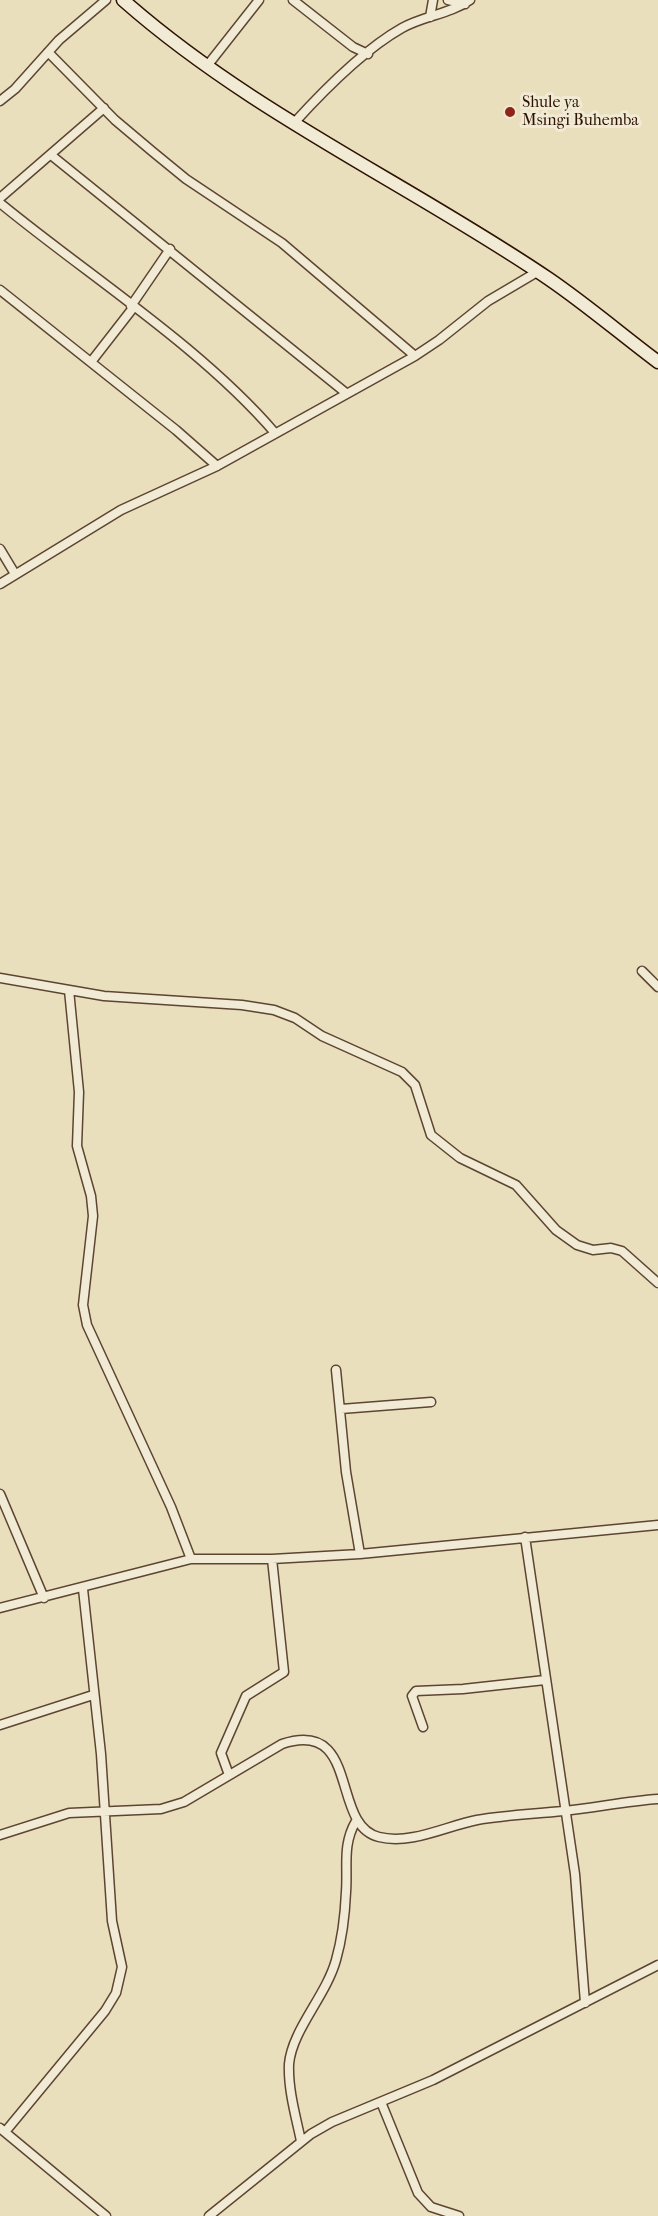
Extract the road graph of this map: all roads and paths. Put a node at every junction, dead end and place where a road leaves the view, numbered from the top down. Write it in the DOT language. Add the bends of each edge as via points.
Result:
graph roads {
  1 [pos="106,0"];
  2 [pos="123,0"];
  3 [pos="259,0"];
  4 [pos="293,0"];
  5 [pos="433,0"];
  6 [pos="448,0"];
  7 [pos="468,2"];
  8 [pos="430,17"];
  9 [pos="48,52"];
  10 [pos="368,54"];
  11 [pos="207,66"];
  12 [pos="0,101"];
  13 [pos="104,108"];
  14 [pos="294,123"];
  15 [pos="51,155"];
  16 [pos="0,200"];
  17 [pos="170,249"];
  18 [pos="537,272"];
  19 [pos="0,290"];
  20 [pos="132,307"];
  21 [pos="415,356"];
  22 [pos="91,362"];
  23 [pos="658,362"];
  24 [pos="346,393"];
  25 [pos="275,433"];
  26 [pos="217,466"];
  27 [pos="0,549"];
  28 [pos="15,574"];
  29 [pos="0,584"];
  30 [pos="642,971"];
  31 [pos="0,978"];
  32 [pos="658,987"];
  33 [pos="69,990"];
  34 [pos="658,1283"];
  35 [pos="336,1370"];
  36 [pos="431,1402"];
  37 [pos="341,1409"];
  38 [pos="0,1494"];
  39 [pos="658,1525"];
  40 [pos="525,1538"];
  41 [pos="360,1554"];
  42 [pos="191,1559"];
  43 [pos="272,1559"];
  44 [pos="83,1589"];
  45 [pos="44,1598"];
  46 [pos="0,1608"];
  47 [pos="545,1680"];
  48 [pos="93,1695"];
  49 [pos="0,1725"];
  50 [pos="423,1727"];
  51 [pos="229,1775"];
  52 [pos="658,1799"];
  53 [pos="104,1811"];
  54 [pos="564,1811"];
  55 [pos="356,1821"];
  56 [pos="0,1835"];
  57 [pos="658,1965"];
  58 [pos="585,2003"];
  59 [pos="381,2102"];
  60 [pos="2,2130"];
  61 [pos="301,2141"];
  62 [pos="106,2216"];
  63 [pos="209,2216"];
  64 [pos="459,2216"];
  1 -- 9 [label="street"];
  2 -- 11 [label="main road" via="169,41"];
  3 -- 11 [label="street"];
  4 -- 10 [label="street" via="353,47"];
  5 -- 8 [label="street"];
  6 -- 7 [label="street"];
  7 -- 8 [label="street"];
  8 -- 10 [label="street" via="403,27"];
  9 -- 12 [label="street"];
  9 -- 13 [label="street"];
  10 -- 14 [label="street" via="327,87"];
  11 -- 14 [label="main road"];
  13 -- 15 [label="street"];
  13 -- 21 [label="street" via="186,178 282,243"];
  14 -- 18 [label="main road"];
  15 -- 16 [label="street"];
  15 -- 17 [label="street"];
  16 -- 20 [label="street"];
  17 -- 20 [label="street"];
  17 -- 24 [label="street"];
  18 -- 21 [label="street" via="488,301"];
  18 -- 23 [label="main road"];
  19 -- 22 [label="street"];
  20 -- 22 [label="street"];
  20 -- 25 [label="street" via="197,359"];
  21 -- 24 [label="street"];
  22 -- 26 [label="street"];
  24 -- 25 [label="street"];
  25 -- 26 [label="street"];
  26 -- 28 [label="street" via="121,510"];
  27 -- 28 [label="street"];
  28 -- 29 [label="street"];
  30 -- 32 [label="street"];
  31 -- 33 [label="street"];
  33 -- 34 [label="street" via="144,1000 242,1005 295,1018 322,1036 402,1072 415,1085 431,1135 460,1158 516,1185 556,1230 577,1245 622,1251"];
  33 -- 42 [label="street" via="79,1092 77,1146 93,1216 83,1305 87,1325"];
  35 -- 37 [label="street"];
  36 -- 37 [label="street"];
  37 -- 41 [label="street" via="345,1472"];
  38 -- 45 [label="street"];
  39 -- 40 [label="street"];
  40 -- 41 [label="street"];
  40 -- 47 [label="street"];
  41 -- 43 [label="street"];
  42 -- 43 [label="street"];
  42 -- 44 [label="street"];
  43 -- 51 [label="street" via="284,1672 246,1696 241,1704 238,1719 222,1749"];
  44 -- 45 [label="street"];
  44 -- 48 [label="street"];
  45 -- 46 [label="street"];
  47 -- 50 [label="street" via="416,1691 412,1696"];
  47 -- 54 [label="street"];
  48 -- 49 [label="street"];
  48 -- 53 [label="street"];
  51 -- 53 [label="street" via="184,1802 161,1809"];
  51 -- 55 [label="street" via="282,1744 296,1740 316,1742 332,1754 344,1775"];
  52 -- 54 [label="street"];
  53 -- 56 [label="street" via="69,1813"];
  53 -- 60 [label="street" via="112,1921 123,1967 116,1993 105,2011"];
  54 -- 55 [label="street" via="475,1820 395,1839 377,1837"];
  54 -- 58 [label="street" via="575,1874"];
  55 -- 61 [label="street" via="347,1836 346,1891 336,1961 292,2048 291,2093"];
  57 -- 58 [label="street"];
  58 -- 59 [label="street" via="452,2071"];
  59 -- 61 [label="street" via="332,2122"];
  59 -- 64 [label="street" via="418,2193 431,2206"];
  60 -- 62 [label="street"];
  61 -- 63 [label="street"];
}
